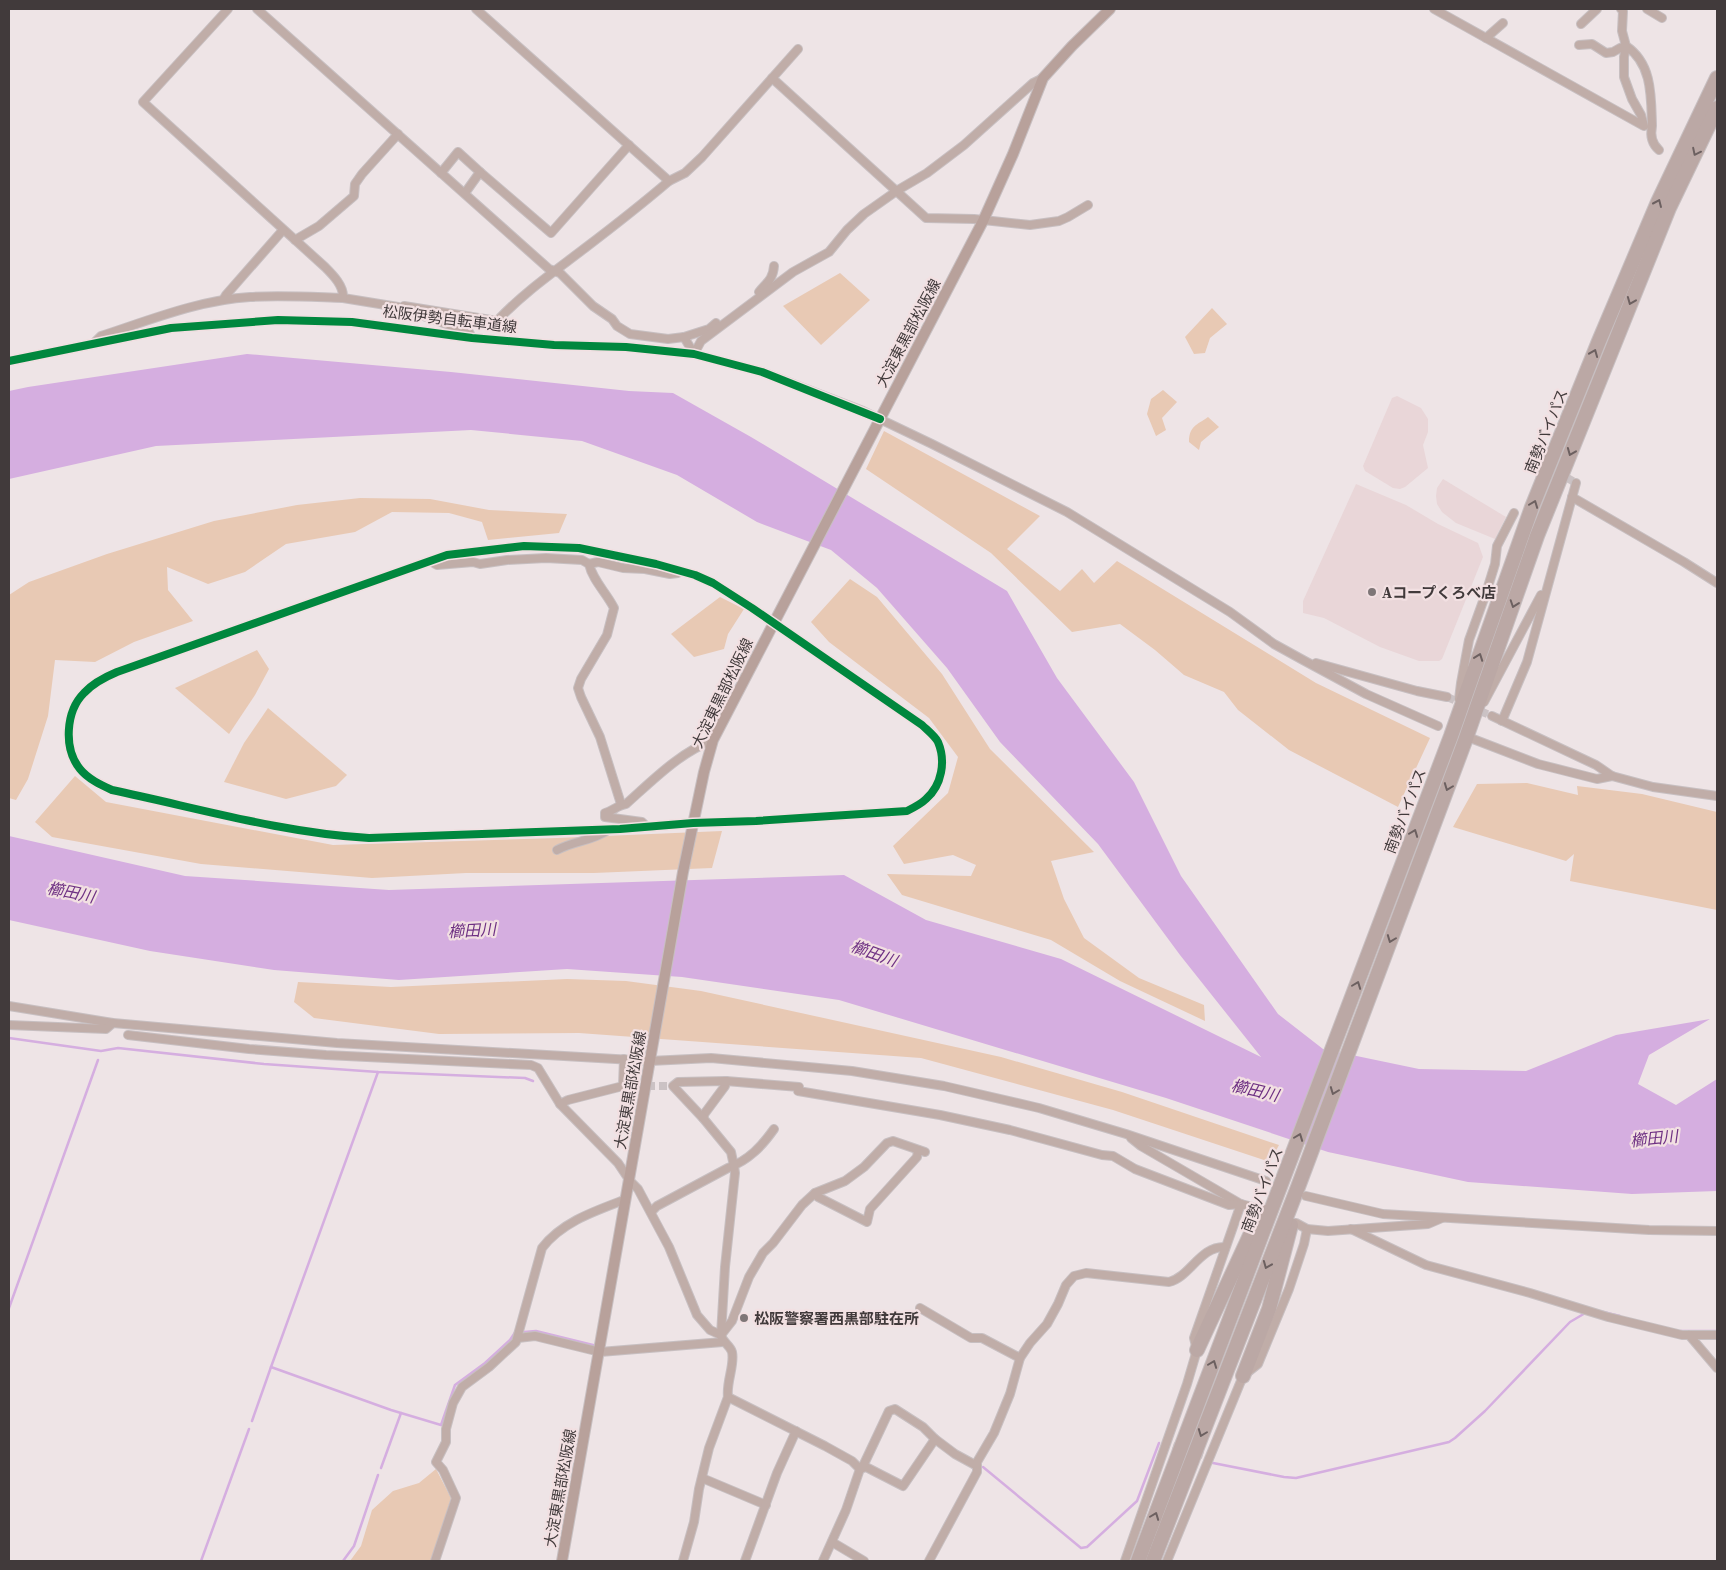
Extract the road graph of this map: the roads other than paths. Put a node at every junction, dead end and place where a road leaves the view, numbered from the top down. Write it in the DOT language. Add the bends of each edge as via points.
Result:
graph roads {
  1 [pos="228,9"];
  2 [pos="257,9"];
  3 [pos="476,9"];
  4 [pos="1110,9"];
  5 [pos="1598,9"];
  6 [pos="1625,9"];
  7 [pos="1647,9"];
  8 [pos="1438,10"];
  9 [pos="1662,18"];
  10 [pos="1503,23"];
  11 [pos="1581,24"];
  12 [pos="1486,38"];
  13 [pos="1579,45"];
  14 [pos="1626,46"];
  15 [pos="798,49"];
  16 [pos="772,78"];
  17 [pos="1042,78"];
  18 [pos="1717,78"];
  19 [pos="1717,108"];
  20 [pos="1642,125"];
  21 [pos="1651,132"];
  22 [pos="398,134"];
  23 [pos="629,145"];
  24 [pos="1659,150"];
  25 [pos="480,172"];
  26 [pos="441,173"];
  27 [pos="670,181"];
  28 [pos="898,190"];
  29 [pos="465,193"];
  30 [pos="1088,205"];
  31 [pos="983,221"];
  32 [pos="283,230"];
  33 [pos="295,240"];
  34 [pos="774,266"];
  35 [pos="554,270"];
  36 [pos="343,298"];
  37 [pos="757,298"];
  38 [pos="223,300"];
  39 [pos="398,307"];
  40 [pos="472,338"];
  41 [pos="684,338"];
  42 [pos="94,343"];
  43 [pos="694,354"];
  44 [pos="9,361"];
  45 [pos="878,422"];
  46 [pos="1576,483"];
  47 [pos="1572,496"];
  48 [pos="1514,513"];
  49 [pos="430,561"];
  50 [pos="589,564"];
  51 [pos="684,572"];
  52 [pos="1548,582"];
  53 [pos="1717,583"];
  54 [pos="774,621"];
  55 [pos="1303,660"];
  56 [pos="1447,697"];
  57 [pos="1458,716"];
  58 [pos="1492,716"];
  59 [pos="1502,720"];
  60 [pos="1472,721"];
  61 [pos="1438,726"];
  62 [pos="713,740"];
  63 [pos="1469,740"];
  64 [pos="1612,776"];
  65 [pos="1717,796"];
  66 [pos="622,804"];
  67 [pos="646,826"];
  68 [pos="692,827"];
  69 [pos="608,830"];
  70 [pos="557,850"];
  71 [pos="9,1006"];
  72 [pos="113,1022"];
  73 [pos="9,1025"];
  74 [pos="128,1035"];
  75 [pos="651,1058"];
  76 [pos="624,1059"];
  77 [pos="726,1081"];
  78 [pos="560,1104"];
  79 [pos="703,1118"];
  80 [pos="774,1129"];
  81 [pos="1126,1134"];
  82 [pos="734,1166"];
  83 [pos="630,1181"];
  84 [pos="1266,1181"];
  85 [pos="1302,1191"];
  86 [pos="815,1193"];
  87 [pos="1276,1199"];
  88 [pos="624,1200"];
  89 [pos="1292,1202"];
  90 [pos="1241,1204"];
  91 [pos="1257,1208"];
  92 [pos="650,1212"];
  93 [pos="1444,1217"];
  94 [pos="1296,1223"];
  95 [pos="1351,1228"];
  96 [pos="1307,1229"];
  97 [pos="1717,1231"];
  98 [pos="1225,1247"];
  99 [pos="920,1308"];
  100 [pos="1690,1335"];
  101 [pos="1717,1335"];
  102 [pos="518,1338"];
  103 [pos="722,1339"];
  104 [pos="600,1349"];
  105 [pos="1197,1350"];
  106 [pos="1020,1358"];
  107 [pos="1717,1368"];
  108 [pos="1243,1376"];
  109 [pos="728,1397"];
  110 [pos="796,1431"];
  111 [pos="935,1438"];
  112 [pos="977,1466"];
  113 [pos="860,1469"];
  114 [pos="702,1478"];
  115 [pos="766,1505"];
  116 [pos="832,1542"];
  117 [pos="435,1561"];
  118 [pos="562,1561"];
  119 [pos="683,1561"];
  120 [pos="745,1561"];
  121 [pos="823,1561"];
  122 [pos="864,1561"];
  123 [pos="929,1561"];
  124 [pos="1125,1561"];
  125 [pos="1138,1561"];
  126 [pos="1153,1561"];
  127 [pos="1167,1561"];
  1 -- 32 [label="street" via="143,102"];
  2 -- 22 [label="street"];
  3 -- 23 [label="street"];
  4 -- 17 [label="main road, 大淀東黒部松阪線"];
  5 -- 11 [label="street"];
  6 -- 14 [label="street" via="1622,31"];
  7 -- 9 [label="street"];
  8 -- 12 [label="street"];
  10 -- 12 [label="street"];
  12 -- 20 [label="street"];
  13 -- 14 [label="street" via="1592,44 1606,53"];
  14 -- 20 [label="street" via="1624,77 1641,115"];
  14 -- 21 [label="street" via="1640,60 1650,83"];
  15 -- 16 [label="street"];
  16 -- 27 [label="street" via="702,156 685,173"];
  16 -- 28 [label="street"];
  17 -- 28 [label="street" via="964,145"];
  17 -- 31 [label="main road, 大淀東黒部松阪線"];
  57 -- 18 [label="highway, 南勢バイパス, one-way" via="1532,507 1599,341 1658,202"];
  19 -- 60 [label="highway, 南勢バイパス, one-way" via="1670,208 1612,347 1538,536"];
  20 -- 21 [label="street"];
  21 -- 24 [label="street" via="1654,145"];
  22 -- 26 [label="street"];
  22 -- 33 [label="street" via="362,174 355,184 354,196 319,226"];
  23 -- 25 [label="street" via="551,233"];
  23 -- 27 [label="street"];
  25 -- 26 [label="street" via="458,152"];
  25 -- 29 [label="street"];
  26 -- 29 [label="street"];
  27 -- 35 [label="street"];
  28 -- 31 [label="street" via="926,218"];
  28 -- 37 [label="street" via="864,214 830,252 793,272"];
  29 -- 35 [label="street"];
  30 -- 31 [label="street" via="1059,221 1030,225"];
  31 -- 45 [label="main road, 大淀東黒部松阪線"];
  32 -- 33 [label="street"];
  32 -- 38 [label="street"];
  33 -- 36 [label="street" via="336,279 344,293"];
  34 -- 37 [label="street" via="771,280 759,291"];
  35 -- 39 [label="street" via="497,321"];
  35 -- 41 [label="street" via="630,334"];
  36 -- 38 [label="street" via="251,297"];
  36 -- 39 [label="street"];
  37 -- 41 [label="street" via="752,296 709,329"];
  37 -- 43 [label="street" via="702,341"];
  38 -- 42 [label="street" via="149,320 101,336"];
  39 -- 40 [label="street" via="469,332"];
  40 -- 42 [label="street, 松阪伊勢自転車道線" via="374,324 278,320 171,328"];
  40 -- 43 [label="street, 松阪伊勢自転車道線"];
  41 -- 43 [label="street"];
  42 -- 44 [label="street, 松阪伊勢自転車道線"];
  43 -- 45 [label="street, 松阪伊勢自転車道線" via="762,372"];
  45 -- 54 [label="main road, 大淀東黒部松阪線"];
  45 -- 55 [label="street, 松阪伊勢自転車道線" via="1067,512"];
  46 -- 47 [label="street"];
  47 -- 52 [label="street"];
  47 -- 53 [label="street"];
  48 -- 57 [label="street" via="1497,546 1495,564 1469,640"];
  49 -- 50 [label="street" via="437,565 480,564 546,558 582,560"];
  49 -- 51 [label="street" via="524,546 579,548"];
  49 -- 69 [label="street" via="98,681 77,701 69,727 72,754 80,769 97,784 112,790 268,825 335,836 378,838"];
  50 -- 51 [label="street" via="598,562 670,574"];
  50 -- 66 [label="street" via="596,582 614,608 607,635 578,688 600,737"];
  51 -- 54 [label="street" via="713,583"];
  52 -- 59 [label="street" via="1527,662"];
  52 -- 60 [label="street"];
  54 -- 62 [label="main road, 大淀東黒部松阪線"];
  54 -- 68 [label="street" via="930,732 941,752 943,769 937,785 926,799 906,812"];
  55 -- 56 [label="street"];
  55 -- 61 [label="street" via="1366,694"];
  87 -- 57 [label="highway, 南勢バイパス, one-way"];
  58 -- 59 [label="street"];
  59 -- 64 [label="street" via="1596,764"];
  60 -- 63 [label="highway, 南勢バイパス"];
  62 -- 66 [label="street" via="701,744 670,765 626,804"];
  62 -- 68 [label="main road, 大淀東黒部松阪線"];
  63 -- 64 [label="street" via="1538,764 1597,778"];
  63 -- 85 [label="highway, 南勢バイパス, one-way"];
  64 -- 65 [label="street" via="1653,788"];
  66 -- 67 [label="street" via="605,813 605,817 642,822"];
  67 -- 68 [label="street"];
  67 -- 69 [label="street"];
  68 -- 75 [label="main road, 大淀東黒部松阪線"];
  69 -- 70 [label="street"];
  71 -- 72 [label="street"];
  72 -- 73 [label="street" via="106,1029"];
  72 -- 76 [label="street" via="338,1044"];
  74 -- 78 [label="street" via="326,1055 532,1066 538,1068"];
  75 -- 76 [label="street"];
  75 -- 81 [label="street" via="711,1058 852,1071 990,1096"];
  75 -- 83 [label="main road, 大淀東黒部松阪線"];
  76 -- 78 [label="street" via="623,1086"];
  77 -- 79 [label="street"];
  77 -- 79 [label="street" via="678,1082 673,1086"];
  77 -- 90 [label="street" via="799,1087 798,1092 892,1106 1010,1130 1113,1156 1135,1169 1229,1205"];
  78 -- 83 [label="street" via="618,1163"];
  79 -- 82 [label="street" via="731,1152"];
  80 -- 82 [label="street" via="762,1146"];
  81 -- 84 [label="street"];
  81 -- 90 [label="street"];
  82 -- 92 [label="street"];
  82 -- 103 [label="street"];
  83 -- 88 [label="main road, 大淀東黒部松阪線"];
  83 -- 92 [label="street"];
  85 -- 89 [label="highway, 南勢バイパス"];
  85 -- 93 [label="street" via="1383,1214"];
  86 -- 86 [label="street" via="864,1167 887,1143 893,1141 922,1151 870,1209 866,1222"];
  86 -- 103 [label="street" via="763,1253"];
  87 -- 105 [label="highway" via="1252,1231"];
  125 -- 87 [label="highway, 南勢バイパス, one-way"];
  88 -- 102 [label="street" via="560,1230 542,1248"];
  88 -- 104 [label="main road, 大淀東黒部松阪線"];
  89 -- 108 [label="highway" via="1293,1219 1269,1309"];
  89 -- 126 [label="highway, 南勢バイパス, one-way"];
  90 -- 91 [label="street"];
  90 -- 98 [label="street"];
  92 -- 103 [label="street" via="669,1247 697,1314"];
  93 -- 95 [label="street" via="1428,1224"];
  93 -- 97 [label="street"];
  94 -- 96 [label="street"];
  95 -- 96 [label="street" via="1328,1232"];
  95 -- 100 [label="street" via="1426,1265 1608,1317"];
  96 -- 108 [label="street" via="1289,1288 1258,1364"];
  98 -- 105 [label="street" via="1194,1338"];
  98 -- 106 [label="street" via="1203,1255 1177,1280 1169,1282 1086,1273 1074,1276 1066,1284 1046,1324"];
  99 -- 106 [label="street" via="971,1338 982,1338"];
  100 -- 101 [label="street"];
  100 -- 107 [label="street"];
  102 -- 104 [label="street" via="535,1336"];
  102 -- 117 [label="street" via="462,1387 453,1403 446,1442 436,1462 456,1498"];
  103 -- 104 [label="street"];
  103 -- 109 [label="street" via="733,1355 726,1388"];
  104 -- 118 [label="main road, 大淀東黒部松阪線"];
  105 -- 124 [label="street" via="1170,1444"];
  106 -- 112 [label="street" via="1010,1394"];
  108 -- 127 [label="street" via="1206,1456"];
  109 -- 110 [label="street"];
  109 -- 114 [label="street" via="709,1448"];
  110 -- 113 [label="street" via="852,1461"];
  110 -- 115 [label="street"];
  111 -- 112 [label="street"];
  111 -- 113 [label="street" via="903,1486 866,1467"];
  111 -- 113 [label="street" via="895,1409 889,1411"];
  112 -- 123 [label="street" via="977,1472"];
  113 -- 116 [label="street"];
  114 -- 115 [label="street"];
  114 -- 119 [label="street"];
  115 -- 120 [label="street"];
  116 -- 121 [label="street"];
  116 -- 122 [label="street"];
}
